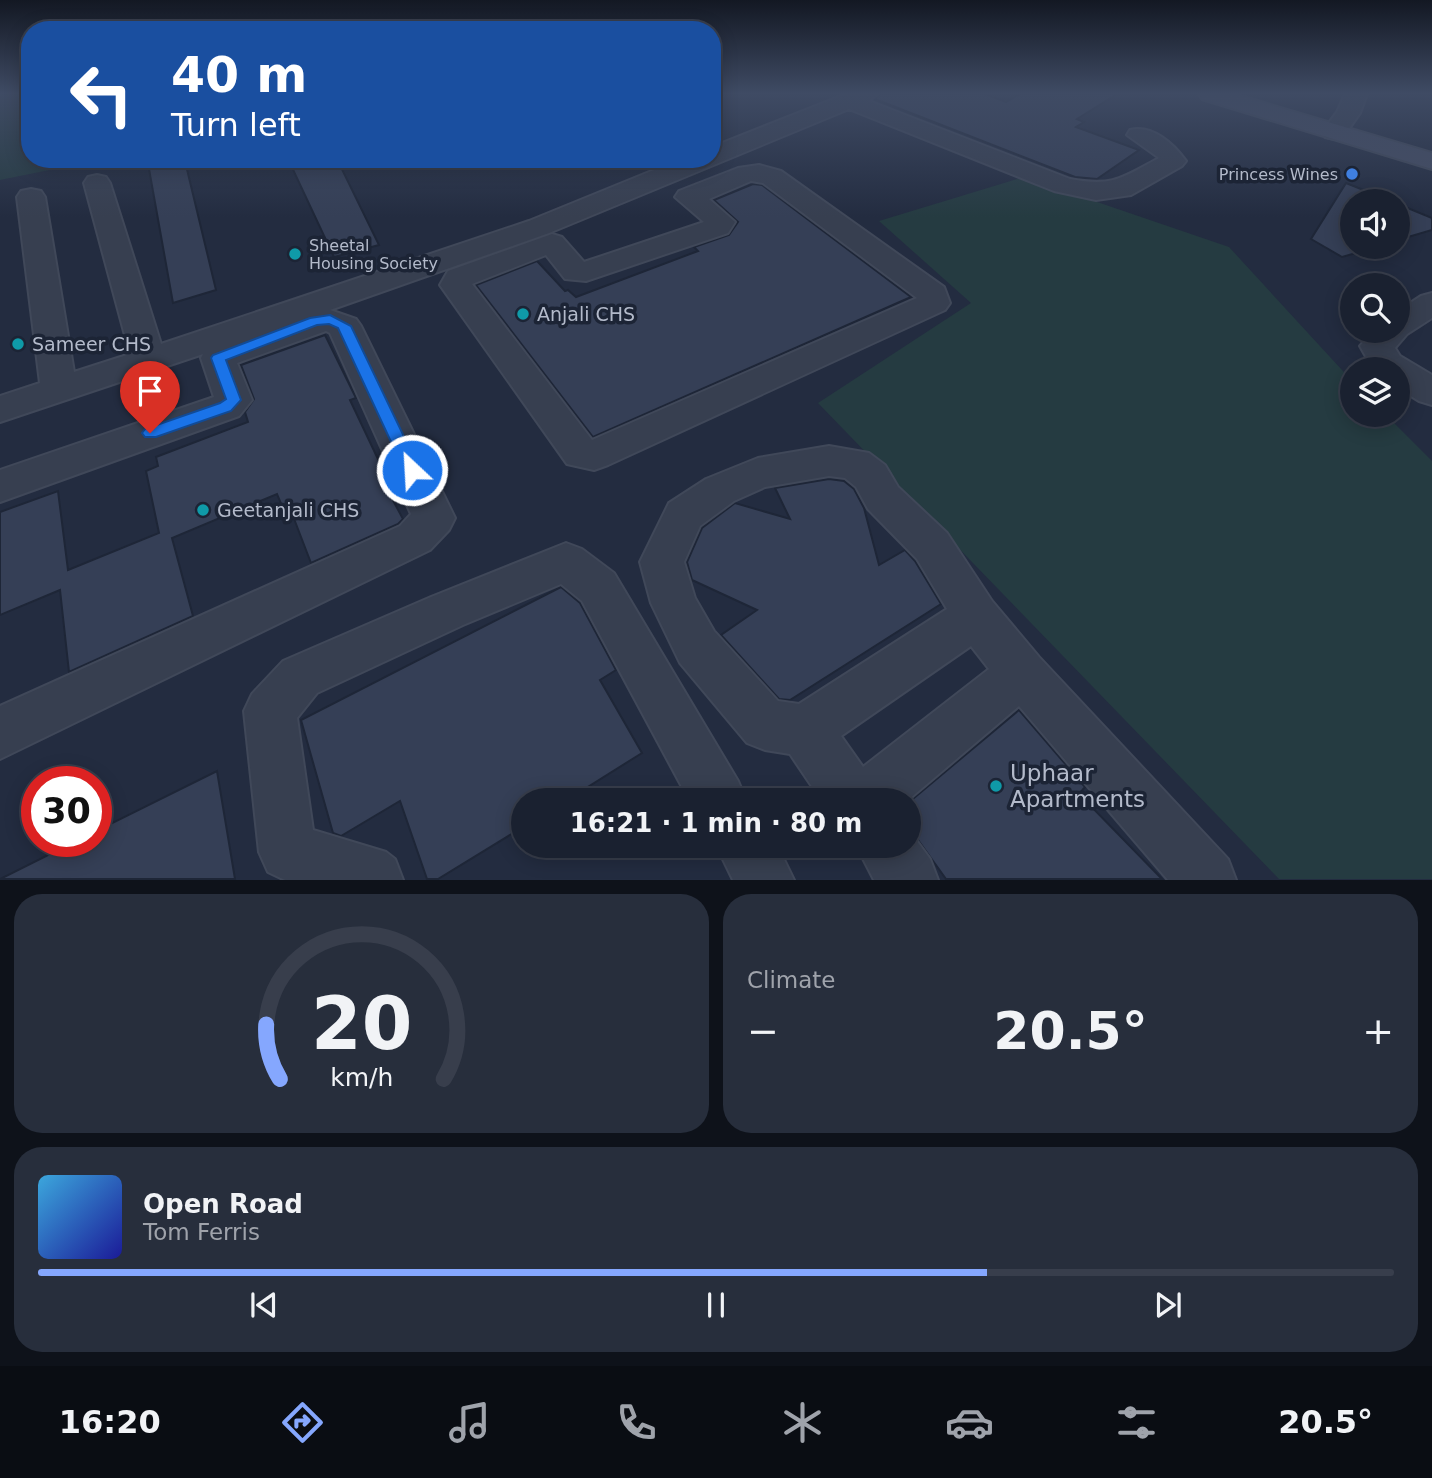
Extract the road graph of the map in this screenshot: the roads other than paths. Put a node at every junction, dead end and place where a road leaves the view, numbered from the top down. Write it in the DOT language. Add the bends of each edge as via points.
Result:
graph roads {
  1 [pos="764,135"];
  2 [pos="945,135"];
  3 [pos="1139,135"];
  4 [pos="1386,135"];
  5 [pos="721,152"];
  6 [pos="1432,161"];
  7 [pos="682,168"];
  8 [pos="664,175"];
  9 [pos="97,183"];
  10 [pos="32,197"];
  11 [pos="689,197"];
  12 [pos="545,235"];
  13 [pos="1432,303"];
  14 [pos="1410,318"];
  15 [pos="216,349"];
  16 [pos="149,360"];
  17 [pos="1410,378"];
  18 [pos="59,389"];
  19 [pos="1432,392"];
  20 [pos="0,408"];
  21 [pos="0,486"];
  22 [pos="976,616"];
  23 [pos="1021,673"];
  24 [pos="805,730"];
  25 [pos="0,733"];
  26 [pos="712,788"];
  27 [pos="845,788"];
  28 [pos="881,788"];
  29 [pos="752,858"];
  30 [pos="894,858"];
  31 [pos="374,880"];
  32 [pos="765,880"];
  33 [pos="909,880"];
  34 [pos="1207,880"];
  1 -- 5 [label="street"];
  2 -- 3 [label="street" via="1063,185 1096,192 1121,189 1173,161 1167,152"];
  4 -- 6 [label="main road"];
  7 -- 8 [label="street"];
  8 -- 11 [label="street"];
  8 -- 12 [label="street"];
  9 -- 16 [label="street"];
  10 -- 18 [label="street"];
  11 -- 12 [label="street" via="721,222 718,227 586,272 576,272"];
  11 -- 12 [label="street" via="747,174 772,177 933,294 934,303 594,454 581,454 456,285 459,278"];
  12 -- 15 [label="street"];
  13 -- 14 [label="street"];
  15 -- 16 [label="street"];
  15 -- 21 [label="street" via="234,400 226,407"];
  15 -- 25 [label="street" via="315,321 330,320 344,326 435,518 415,538"];
  16 -- 18 [label="street"];
  17 -- 19 [label="street"];
  18 -- 20 [label="street"];
  22 -- 23 [label="street"];
  22 -- 24 [label="street"];
  22 -- 24 [label="street" via="932,546 855,464 829,461 758,473 720,490 684,515 662,562 674,603 697,648 765,725"];
  23 -- 28 [label="street"];
  23 -- 34 [label="street"];
  24 -- 27 [label="street"];
  26 -- 31 [label="street" via="598,587 566,562 300,677 270,711 288,852 365,873"];
  29 -- 32 [label="street"];
  30 -- 33 [label="street"];
}
